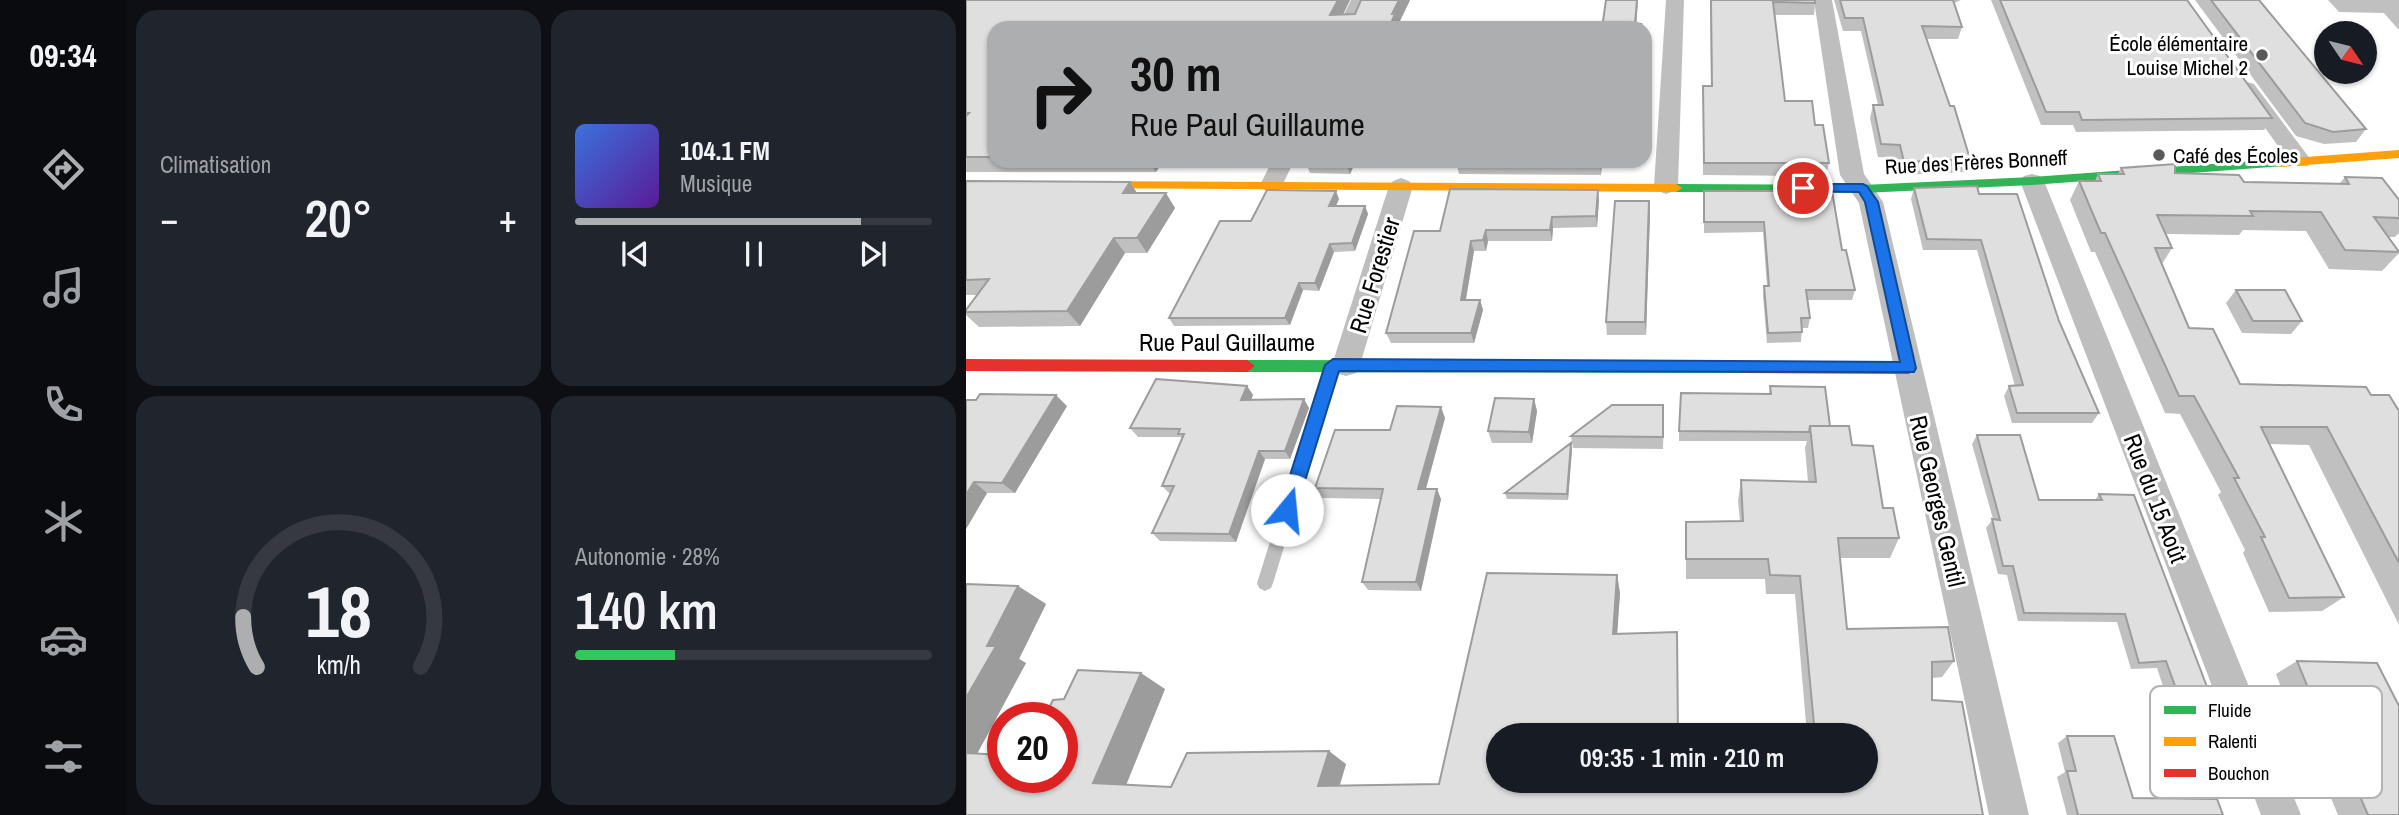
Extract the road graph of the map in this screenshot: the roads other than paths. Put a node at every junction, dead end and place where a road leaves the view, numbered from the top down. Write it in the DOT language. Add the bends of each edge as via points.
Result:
graph roads {
  1 [pos="1360,0"];
  2 [pos="1675,0"];
  3 [pos="1823,0"];
  4 [pos="1350,21"];
  5 [pos="2239,75"];
  6 [pos="2399,155"];
  7 [pos="2301,161"];
  8 [pos="1280,168"];
  9 [pos="2032,181"];
  10 [pos="1063,185"];
  11 [pos="1272,185"];
  12 [pos="1401,186"];
  13 [pos="1666,186"];
  14 [pos="1863,188"];
  15 [pos="966,365"];
  16 [pos="1340,365"];
  17 [pos="1909,368"];
  18 [pos="1265,583"];
  19 [pos="2230,686"];
  20 [pos="2274,798"];
  21 [pos="2009,815"];
  22 [pos="2281,815"];
  1 -- 4 [label="street"];
  2 -- 13 [label="street"];
  3 -- 14 [label="street, Rue Georges Gentil" via="1852,175"];
  5 -- 7 [label="street"];
  6 -- 7 [label="street, Rue des Frères Bonneff"];
  7 -- 9 [label="street, Rue des Frères Bonneff"];
  8 -- 11 [label="street"];
  9 -- 14 [label="street, Rue des Frères Bonneff"];
  9 -- 19 [label="street, Rue du 15 Août"];
  10 -- 11 [label="street, Rue des Frères Bonneff"];
  11 -- 12 [label="street, Rue des Frères Bonneff"];
  12 -- 13 [label="street, Rue des Frères Bonneff"];
  12 -- 16 [label="street, Rue Forestier"];
  13 -- 14 [label="street, Rue des Frères Bonneff"];
  14 -- 17 [label="street, Rue Georges Gentil" via="1871,202"];
  15 -- 16 [label="street, Rue Paul Guillaume"];
  16 -- 17 [label="street, Rue Paul Guillaume"];
  16 -- 18 [label="lane, Rue Forestier"];
  17 -- 21 [label="street, Rue Georges Gentil"];
  20 -- 22 [label="street, Rue du 15 Août"];
}
